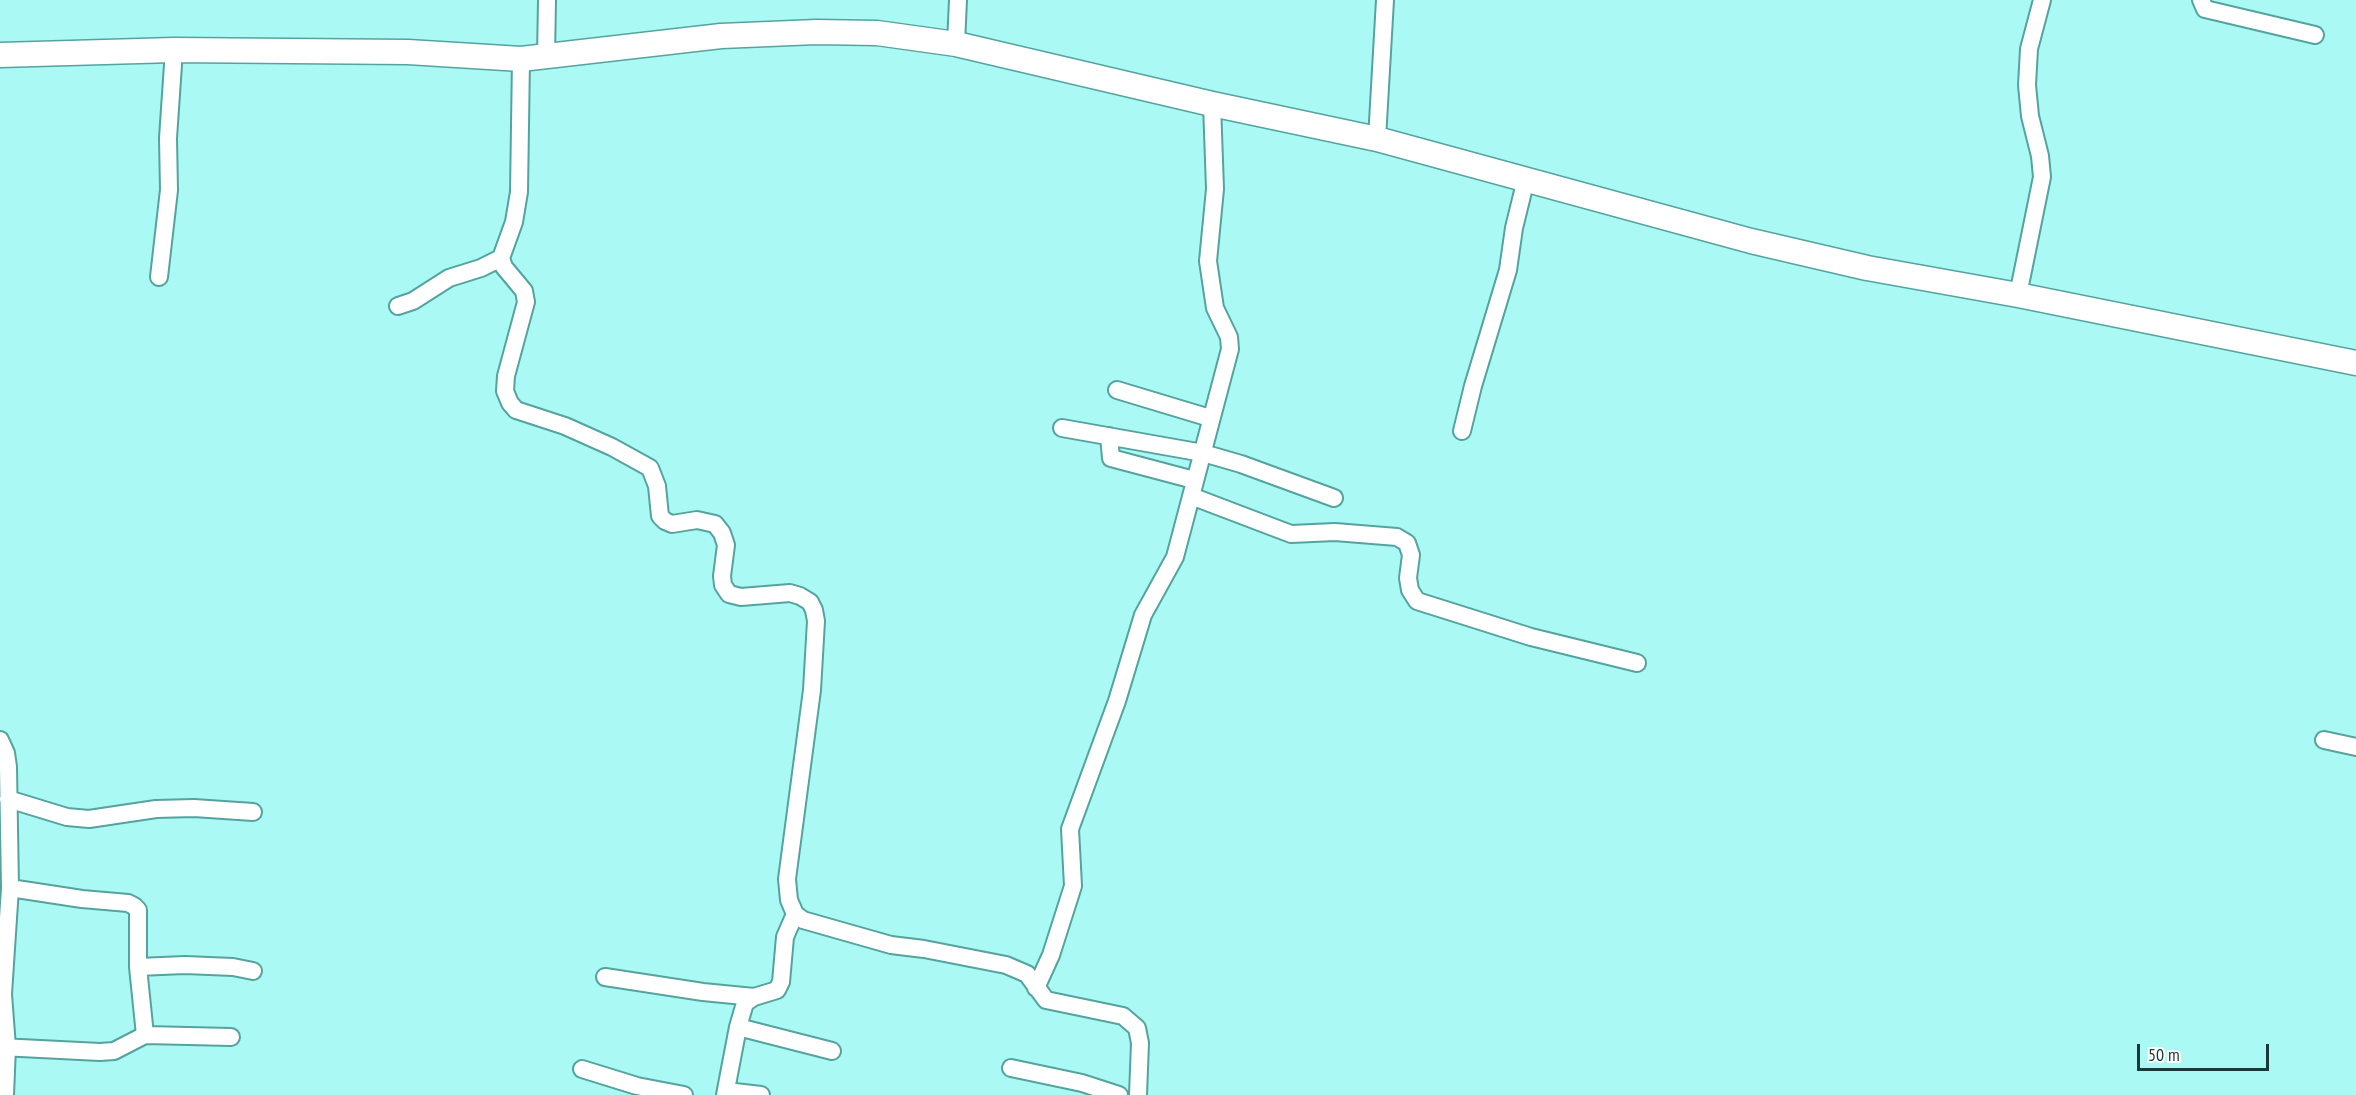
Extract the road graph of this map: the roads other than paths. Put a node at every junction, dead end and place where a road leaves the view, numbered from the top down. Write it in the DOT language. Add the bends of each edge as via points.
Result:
graph roads {
  1 [pos="547,0"];
  2 [pos="958,0"];
  3 [pos="1385,0"];
  4 [pos="2042,0"];
  5 [pos="2201,0"];
  6 [pos="2315,35"];
  7 [pos="956,44"];
  8 [pos="174,50"];
  9 [pos="0,55"];
  10 [pos="546,57"];
  11 [pos="521,59"];
  12 [pos="1212,104"];
  13 [pos="1377,139"];
  14 [pos="1526,179"];
  15 [pos="501,258"];
  16 [pos="159,277"];
  17 [pos="2018,295"];
  18 [pos="398,306"];
  19 [pos="2356,363"];
  20 [pos="1117,390"];
  21 [pos="1210,418"];
  22 [pos="1062,428"];
  23 [pos="1462,431"];
  24 [pos="1109,436"];
  25 [pos="1203,453"];
  26 [pos="1192,488"];
  27 [pos="1334,498"];
  28 [pos="1637,663"];
  29 [pos="0,740"];
  30 [pos="2324,740"];
  31 [pos="2356,747"];
  32 [pos="8,799"];
  33 [pos="253,812"];
  34 [pos="5,860"];
  35 [pos="10,888"];
  36 [pos="795,914"];
  37 [pos="138,967"];
  38 [pos="253,970"];
  39 [pos="605,977"];
  40 [pos="1036,988"];
  41 [pos="753,997"];
  42 [pos="738,1027"];
  43 [pos="145,1035"];
  44 [pos="231,1036"];
  45 [pos="3,1047"];
  46 [pos="832,1051"];
  47 [pos="1011,1068"];
  48 [pos="582,1069"];
  49 [pos="725,1093"];
  50 [pos="6,1095"];
  51 [pos="684,1095"];
  52 [pos="761,1095"];
  53 [pos="1119,1095"];
  54 [pos="1138,1095"];
  1 -- 10 [label="street"];
  2 -- 7 [label="street"];
  3 -- 13 [label="street"];
  4 -- 17 [label="street" via="2029,49 2027,85 2042,177"];
  5 -- 6 [label="street" via="2205,9"];
  7 -- 10 [label="main road" via="877,33 816,32 721,36"];
  7 -- 12 [label="main road"];
  8 -- 9 [label="main road"];
  8 -- 11 [label="main road" via="408,52"];
  8 -- 16 [label="street" via="169,190"];
  10 -- 11 [label="main road"];
  11 -- 15 [label="street" via="519,192 514,222"];
  12 -- 13 [label="main road"];
  12 -- 21 [label="street" via="1215,189 1208,261 1215,308 1230,343"];
  13 -- 14 [label="main road"];
  14 -- 17 [label="main road" via="1750,241 1867,268"];
  14 -- 23 [label="street" via="1508,270"];
  15 -- 18 [label="street" via="449,278"];
  15 -- 36 [label="street" via="524,291 526,302 506,376 505,391 516,410 565,426 650,468 657,486 660,516 665,521 715,524 726,545 722,576 729,594 741,597 790,593 810,602 814,610 812,690 787,879"];
  17 -- 19 [label="main road"];
  20 -- 21 [label="street"];
  21 -- 25 [label="street"];
  22 -- 24 [label="street"];
  24 -- 25 [label="street"];
  24 -- 26 [label="street" via="1111,458"];
  25 -- 26 [label="street"];
  25 -- 27 [label="street"];
  26 -- 28 [label="street" via="1291,534 1335,532 1397,537 1407,543 1411,555 1408,579 1418,601 1531,637"];
  26 -- 40 [label="street" via="1175,557 1143,615 1117,701 1073,819 1073,886"];
  29 -- 32 [label="street" via="8,767"];
  30 -- 31 [label="street"];
  32 -- 33 [label="street" via="67,817 89,819 156,809"];
  32 -- 34 [label="street"];
  34 -- 35 [label="street"];
  35 -- 37 [label="street" via="134,906 138,910"];
  35 -- 45 [label="street"];
  36 -- 40 [label="street" via="803,921 891,945 1006,965 1027,974"];
  36 -- 41 [label="street" via="785,937 777,990"];
  37 -- 38 [label="street"];
  37 -- 43 [label="street"];
  39 -- 41 [label="street"];
  40 -- 54 [label="street" via="1054,1003 1123,1016 1137,1028"];
  41 -- 42 [label="street" via="745,1003"];
  42 -- 46 [label="street"];
  42 -- 49 [label="street"];
  43 -- 44 [label="street"];
  43 -- 45 [label="street" via="114,1051"];
  45 -- 50 [label="street"];
  47 -- 53 [label="street"];
  48 -- 51 [label="street"];
  49 -- 52 [label="street"];
}
